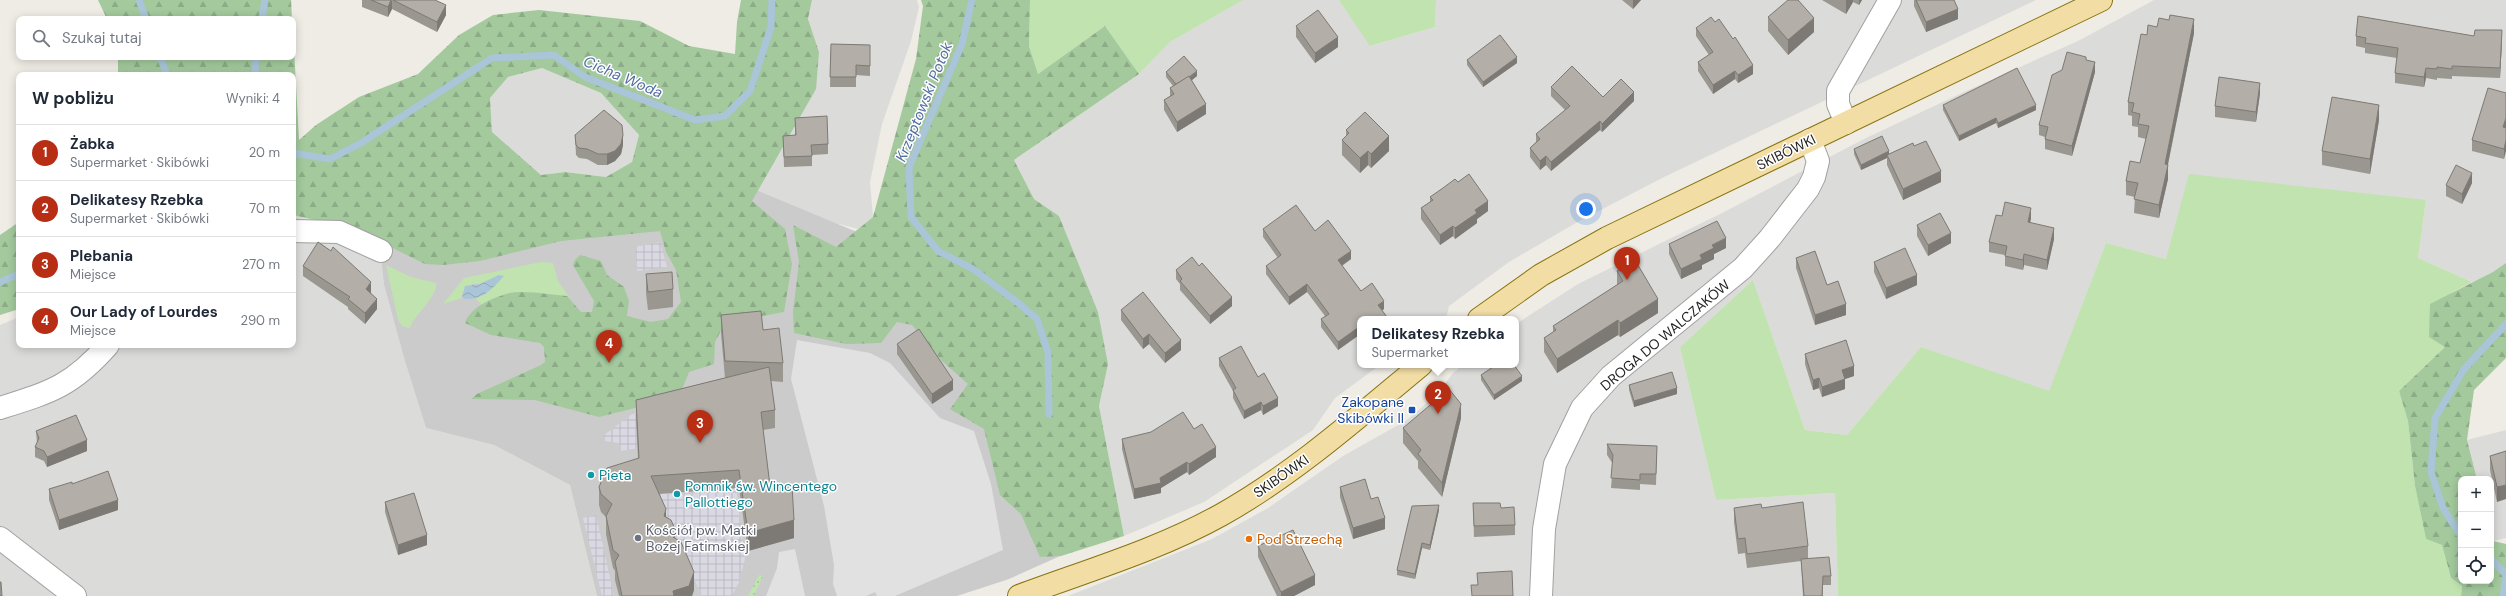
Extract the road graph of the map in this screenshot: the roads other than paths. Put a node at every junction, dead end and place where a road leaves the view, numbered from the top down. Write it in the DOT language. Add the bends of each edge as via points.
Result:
graph roads {
  1 [pos="1890,0"];
  2 [pos="2101,0"];
  3 [pos="1846,123"];
  4 [pos="1810,140"];
  5 [pos="296,231"];
  6 [pos="381,251"];
  7 [pos="1483,316"];
  8 [pos="105,348"];
  9 [pos="1417,368"];
  10 [pos="0,408"];
  11 [pos="2,543"];
  12 [pos="75,596"];
  13 [pos="1019,596"];
  14 [pos="1541,596"];
  1 -- 3 [label="street" via="1838,91 1838,104"];
  2 -- 3 [label="main road, SKIBÓWKI"];
  3 -- 4 [label="main road, SKIBÓWKI"];
  4 -- 7 [label="main road, SKIBÓWKI" via="1588,248 1522,287"];
  4 -- 14 [label="street, DROGA DO WALCZAKÓW" via="1818,161 1814,177 1808,189 1770,238 1743,268 1611,376 1582,408 1555,464 1544,529"];
  5 -- 6 [label="street" via="339,232"];
  8 -- 10 [label="street" via="88,367 65,384 50,392"];
  9 -- 13 [label="main road, SKIBÓWKI" via="1310,456 1254,495 1190,530"];
  11 -- 12 [label="street"];
}
